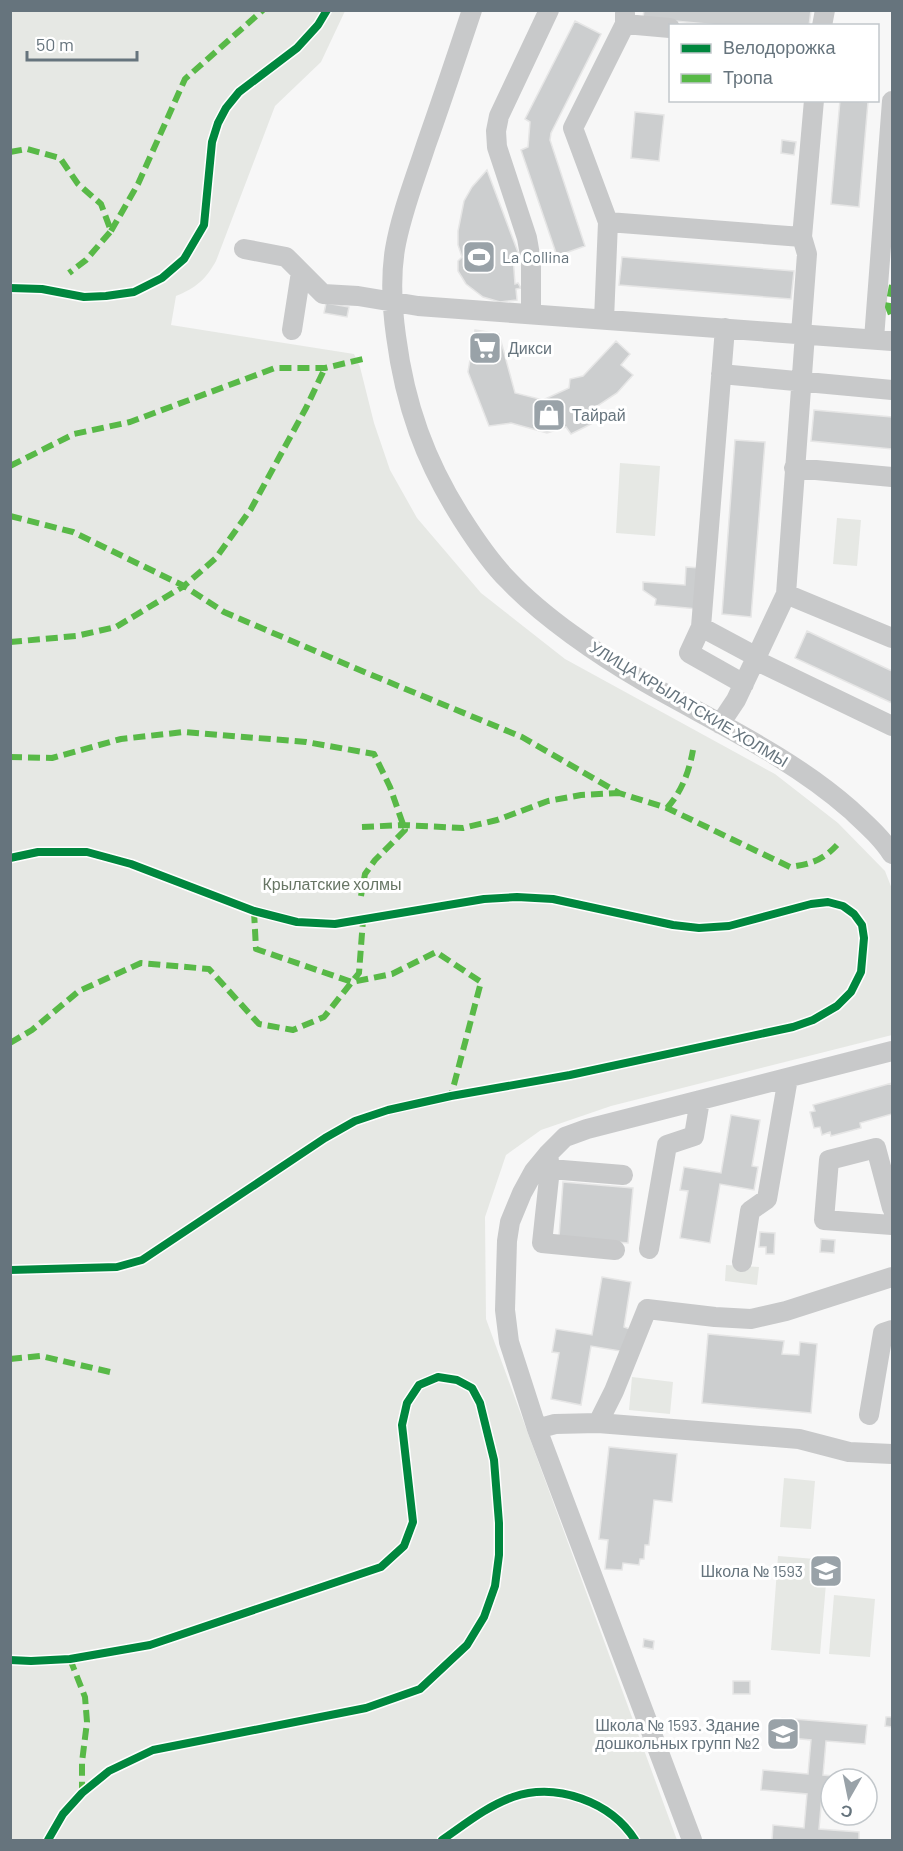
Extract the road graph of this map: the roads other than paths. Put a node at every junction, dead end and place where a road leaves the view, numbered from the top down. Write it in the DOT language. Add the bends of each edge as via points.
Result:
graph roads {
  1 [pos="472,10"];
  2 [pos="549,10"];
  3 [pos="625,17"];
  4 [pos="669,27"];
  5 [pos="892,101"];
  6 [pos="814,102"];
  7 [pos="608,222"];
  8 [pos="802,237"];
  9 [pos="243,249"];
  10 [pos="301,272"];
  11 [pos="392,302"];
  12 [pos="531,314"];
  13 [pos="604,320"];
  14 [pos="725,328"];
  15 [pos="292,330"];
  16 [pos="803,334"];
  17 [pos="883,340"];
  18 [pos="721,374"];
  19 [pos="801,381"];
  20 [pos="892,390"];
  21 [pos="794,468"];
  22 [pos="892,477"];
  23 [pos="786,594"];
  24 [pos="701,627"];
  25 [pos="892,638"];
  26 [pos="756,659"];
  27 [pos="744,684"];
  28 [pos="720,724"];
  29 [pos="892,726"];
  30 [pos="892,854"];
  31 [pos="892,1051"];
  32 [pos="788,1078"];
  33 [pos="700,1100"];
  34 [pos="549,1161"];
  35 [pos="623,1175"];
  36 [pos="892,1208"];
  37 [pos="892,1225"];
  38 [pos="649,1249"];
  39 [pos="615,1250"];
  40 [pos="742,1262"];
  41 [pos="892,1277"];
  42 [pos="892,1330"];
  43 [pos="869,1415"];
  44 [pos="598,1423"];
  45 [pos="537,1429"];
  46 [pos="892,1454"];
  47 [pos="692,1840"];
  1 -- 11 [label="street, УЛИЦА КРЫЛАТСКИЕ ХОЛМЫ" via="408,197 395,249"];
  2 -- 12 [label="street" via="499,116 496,131 496,147 527,238"];
  3 -- 4 [label="street"];
  3 -- 7 [label="street" via="573,128"];
  5 -- 17 [label="street"];
  6 -- 8 [label="street"];
  7 -- 8 [label="street"];
  7 -- 13 [label="street"];
  8 -- 16 [label="street" via="807,254"];
  9 -- 10 [label="street" via="286,257"];
  10 -- 11 [label="street" via="323,294"];
  10 -- 15 [label="street"];
  11 -- 12 [label="street"];
  11 -- 28 [label="street, УЛИЦА КРЫЛАТСКИЕ ХОЛМЫ" via="404,387 426,456 488,559 529,601 598,652"];
  12 -- 13 [label="street"];
  13 -- 14 [label="street"];
  14 -- 16 [label="street"];
  14 -- 18 [label="street"];
  16 -- 17 [label="street"];
  16 -- 19 [label="street"];
  18 -- 19 [label="street"];
  18 -- 24 [label="street"];
  19 -- 20 [label="street"];
  19 -- 21 [label="street"];
  21 -- 22 [label="street"];
  21 -- 23 [label="street"];
  23 -- 25 [label="street"];
  23 -- 26 [label="street"];
  24 -- 26 [label="street"];
  24 -- 27 [label="street" via="689,653"];
  26 -- 27 [label="street"];
  26 -- 29 [label="street"];
  27 -- 28 [label="street"];
  28 -- 30 [label="street, УЛИЦА КРЫЛАТСКИЕ ХОЛМЫ" via="821,785 884,841"];
  31 -- 32 [label="street"];
  32 -- 33 [label="street"];
  32 -- 40 [label="street" via="767,1199 750,1210"];
  33 -- 34 [label="street" via="566,1137"];
  33 -- 38 [label="street" via="694,1136 667,1146"];
  34 -- 35 [label="street"];
  34 -- 39 [label="street" via="542,1243"];
  34 -- 45 [label="street" via="534,1171 522,1193 507,1241 509,1342"];
  36 -- 37 [label="street" via="876,1148 829,1160 824,1220"];
  41 -- 44 [label="street" via="752,1319 647,1309"];
  42 -- 43 [label="street" via="883,1333"];
  44 -- 45 [label="street" via="555,1424"];
  44 -- 46 [label="street" via="799,1439 849,1452"];
  45 -- 47 [label="street"];
}
